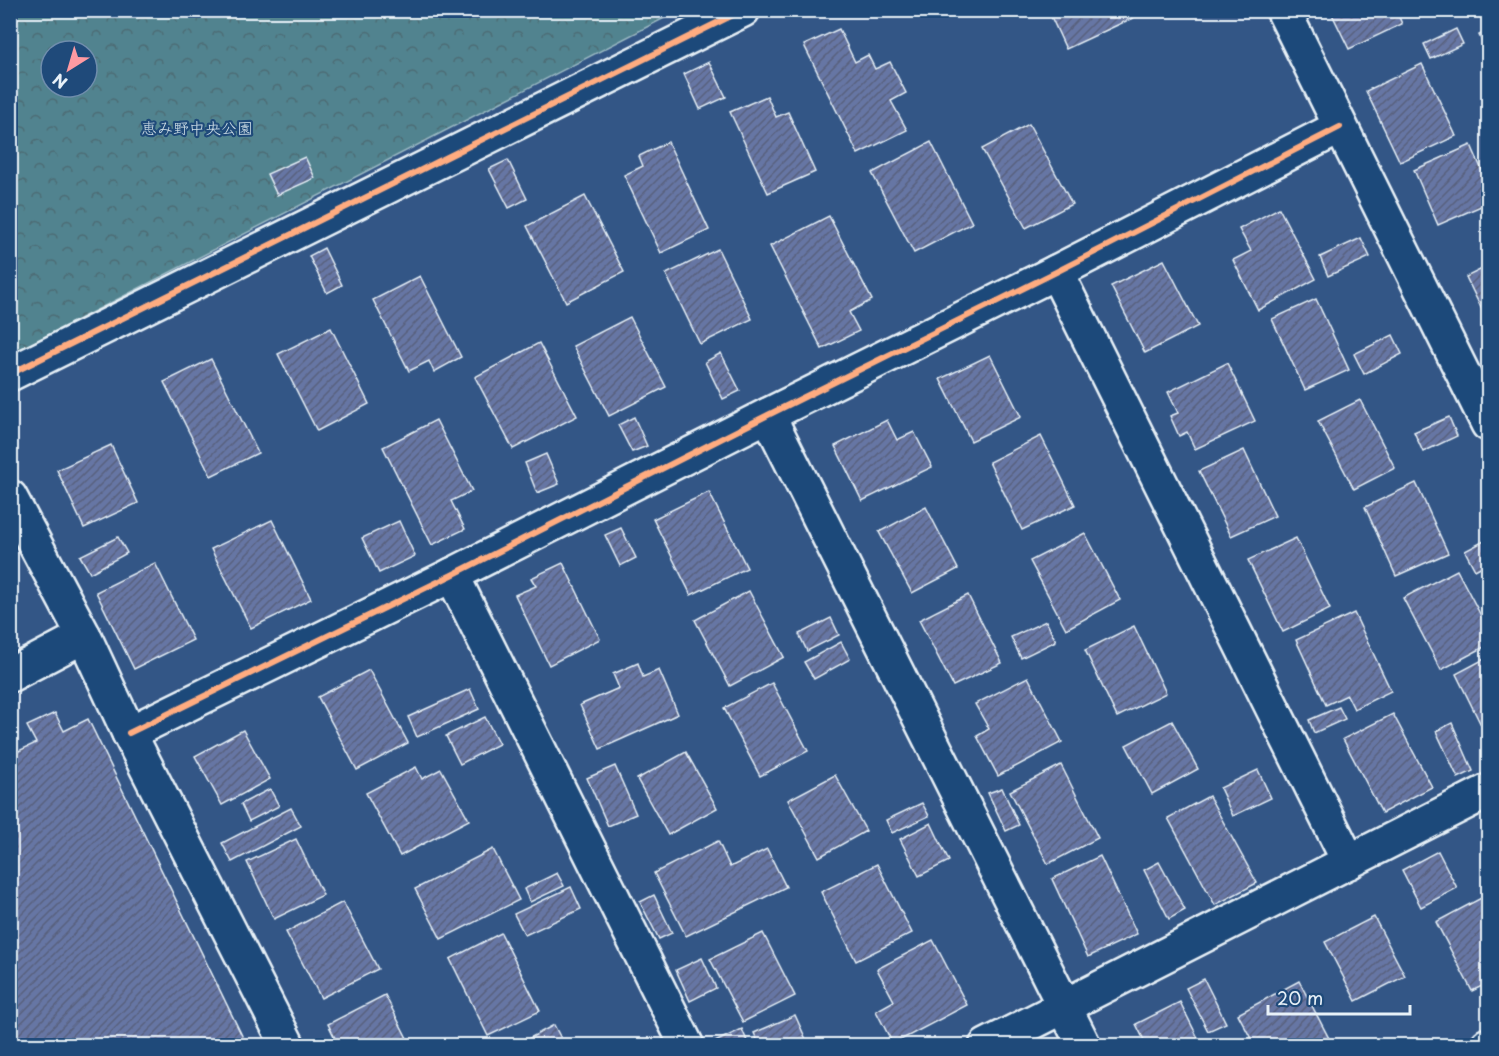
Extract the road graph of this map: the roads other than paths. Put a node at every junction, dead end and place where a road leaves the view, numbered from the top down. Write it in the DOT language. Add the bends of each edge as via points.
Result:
graph roads {
  1 [pos="743,10"];
  2 [pos="1283,10"];
  3 [pos="1340,127"];
  4 [pos="1056,272"];
  5 [pos="10,374"];
  6 [pos="768,415"];
  7 [pos="1488,424"];
  8 [pos="10,497"];
  9 [pos="452,575"];
  10 [pos="84,636"];
  11 [pos="10,675"];
  12 [pos="129,733"];
  13 [pos="1488,791"];
  14 [pos="1349,862"];
  15 [pos="1064,1007"];
  16 [pos="288,1046"];
  17 [pos="687,1046"];
  18 [pos="986,1046"];
  19 [pos="1084,1046"];
  1 -- 5 [label="street"];
  2 -- 3 [label="street"];
  3 -- 4 [label="street"];
  3 -- 7 [label="street"];
  4 -- 6 [label="street"];
  4 -- 14 [label="street"];
  6 -- 9 [label="street"];
  6 -- 15 [label="street"];
  8 -- 10 [label="street"];
  9 -- 12 [label="street"];
  9 -- 17 [label="street"];
  10 -- 11 [label="street"];
  10 -- 12 [label="street"];
  12 -- 16 [label="street"];
  13 -- 14 [label="street"];
  14 -- 15 [label="street"];
  15 -- 18 [label="street"];
  15 -- 19 [label="street"];
}
